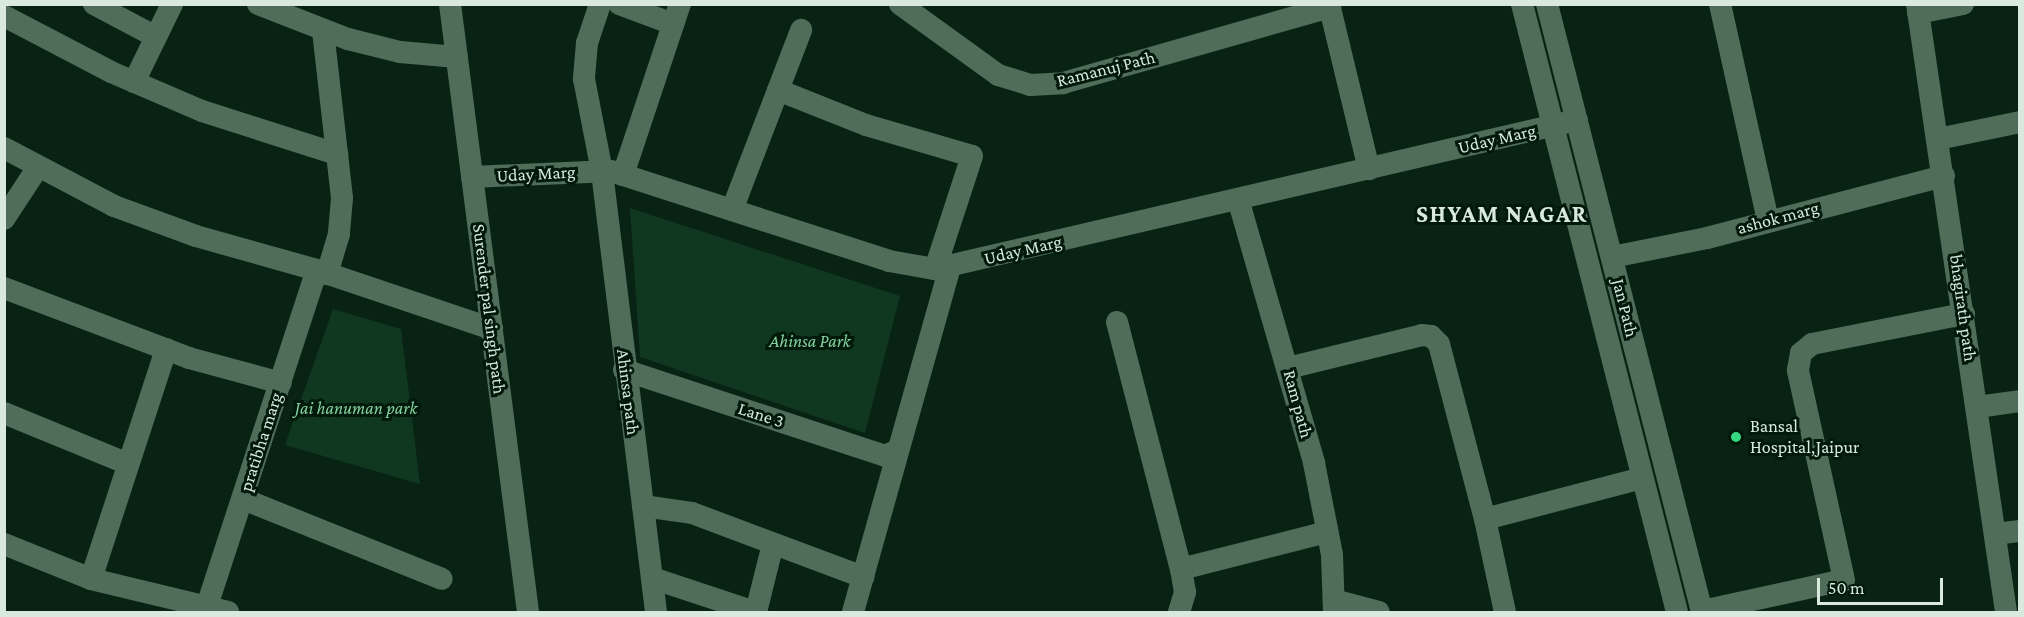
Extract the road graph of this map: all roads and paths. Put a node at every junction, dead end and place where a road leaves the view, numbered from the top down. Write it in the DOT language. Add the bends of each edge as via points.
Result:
graph roads {
  1 [pos="94,4"];
  2 [pos="172,4"];
  3 [pos="258,4"];
  4 [pos="450,4"];
  5 [pos="600,4"];
  6 [pos="619,4"];
  7 [pos="900,4"];
  8 [pos="1522,4"];
  9 [pos="1547,4"];
  10 [pos="1720,4"];
  11 [pos="1963,4"];
  12 [pos="1329,5"];
  13 [pos="1918,9"];
  14 [pos="930,12"];
  15 [pos="676,14"];
  16 [pos="4,16"];
  17 [pos="801,30"];
  18 [pos="322,31"];
  19 [pos="156,37"];
  20 [pos="457,57"];
  21 [pos="134,82"];
  22 [pos="778,90"];
  23 [pos="1577,120"];
  24 [pos="2019,122"];
  25 [pos="1553,126"];
  26 [pos="1938,139"];
  27 [pos="4,148"];
  28 [pos="337,154"];
  29 [pos="38,167"];
  30 [pos="1369,169"];
  31 [pos="612,173"];
  32 [pos="1944,176"];
  33 [pos="472,177"];
  34 [pos="1238,199"];
  35 [pos="732,210"];
  36 [pos="4,219"];
  37 [pos="1768,220"];
  38 [pos="1612,257"];
  39 [pos="942,267"];
  40 [pos="322,272"];
  41 [pos="4,288"];
  42 [pos="1964,314"];
  43 [pos="1118,322"];
  44 [pos="492,329"];
  45 [pos="166,349"];
  46 [pos="1288,368"];
  47 [pos="624,370"];
  48 [pos="281,383"];
  49 [pos="2019,401"];
  50 [pos="1977,407"];
  51 [pos="4,413"];
  52 [pos="898,450"];
  53 [pos="126,463"];
  54 [pos="1642,478"];
  55 [pos="243,499"];
  56 [pos="643,506"];
  57 [pos="1485,519"];
  58 [pos="2019,531"];
  59 [pos="1327,532"];
  60 [pos="1995,534"];
  61 [pos="4,544"];
  62 [pos="774,544"];
  63 [pos="1181,569"];
  64 [pos="863,577"];
  65 [pos="652,578"];
  66 [pos="91,579"];
  67 [pos="442,579"];
  68 [pos="1336,607"];
  69 [pos="214,610"];
  70 [pos="1702,611"];
  71 [pos="528,612"];
  72 [pos="656,612"];
  73 [pos="756,612"];
  74 [pos="853,612"];
  75 [pos="1179,612"];
  76 [pos="1379,612"];
  77 [pos="1505,612"];
  78 [pos="1677,612"];
  79 [pos="2006,612"];
  1 -- 19 [label="street"];
  2 -- 19 [label="street"];
  3 -- 18 [label="street"];
  4 -- 20 [label="street, Surender pal singh path"];
  5 -- 31 [label="street, Ahinsa path" via="587,43 584,79"];
  6 -- 15 [label="street"];
  7 -- 14 [label="street, Ramanuj Path"];
  8 -- 25 [label="street, Jan Path"];
  9 -- 23 [label="street, Jan Path"];
  10 -- 37 [label="street"];
  11 -- 13 [label="street"];
  12 -- 14 [label="street, Ramanuj Path" via="1063,83 1030,85 998,75"];
  12 -- 30 [label="street"];
  13 -- 26 [label="street, bhagirath path"];
  15 -- 31 [label="street"];
  16 -- 21 [label="street"];
  17 -- 22 [label="street"];
  18 -- 20 [label="street" via="400,52"];
  18 -- 28 [label="street, pratibha marg"];
  19 -- 21 [label="street"];
  20 -- 33 [label="street, Surender pal singh path"];
  21 -- 28 [label="street" via="265,134"];
  22 -- 35 [label="street"];
  22 -- 39 [label="street" via="866,125 972,156"];
  23 -- 25 [label="street, Uday Marg"];
  23 -- 38 [label="street, Jan Path"];
  24 -- 26 [label="street"];
  25 -- 30 [label="street, Uday Marg"];
  25 -- 54 [label="street, Jan Path"];
  26 -- 32 [label="street, bhagirath path"];
  27 -- 29 [label="street"];
  28 -- 40 [label="street, pratibha marg" via="342,198 339,234"];
  29 -- 36 [label="street"];
  29 -- 40 [label="street" via="114,206 196,236"];
  30 -- 34 [label="street, Uday Marg"];
  31 -- 33 [label="street, Uday Marg"];
  31 -- 35 [label="street, Uday Marg"];
  31 -- 47 [label="street, Ahinsa path"];
  32 -- 37 [label="street, ashok marg"];
  32 -- 42 [label="street, bhagirath path"];
  33 -- 44 [label="street, Surender pal singh path"];
  34 -- 39 [label="street, Uday Marg"];
  34 -- 46 [label="street, Ram path"];
  35 -- 39 [label="street, Uday Marg" via="889,261"];
  37 -- 38 [label="street, ashok marg" via="1707,238"];
  38 -- 70 [label="street, Jan Path"];
  39 -- 52 [label="street"];
  40 -- 44 [label="street"];
  40 -- 48 [label="street, pratibha marg"];
  41 -- 45 [label="street"];
  42 -- 50 [label="street, bhagirath path"];
  42 -- 70 [label="street" via="1812,344 1801,353 1798,370 1850,579"];
  43 -- 63 [label="street"];
  44 -- 71 [label="street, Surender pal singh path"];
  45 -- 48 [label="street"];
  45 -- 53 [label="street"];
  46 -- 57 [label="street" via="1422,334 1431,336 1439,344"];
  46 -- 59 [label="street, Ram path" via="1314,463"];
  47 -- 52 [label="street, Lane 3" via="885,456"];
  47 -- 56 [label="street, Ahinsa path"];
  48 -- 55 [label="street, pratibha marg"];
  49 -- 50 [label="street"];
  50 -- 60 [label="street, bhagirath path"];
  51 -- 53 [label="street"];
  52 -- 64 [label="street"];
  53 -- 66 [label="street"];
  54 -- 57 [label="street"];
  54 -- 78 [label="street, Jan Path"];
  55 -- 67 [label="street"];
  55 -- 69 [label="street, pratibha marg"];
  56 -- 62 [label="street" via="692,513"];
  56 -- 65 [label="street, Ahinsa path"];
  57 -- 77 [label="street"];
  58 -- 60 [label="street"];
  59 -- 63 [label="street"];
  59 -- 68 [label="street, Ram path"];
  60 -- 79 [label="street, bhagirath path"];
  61 -- 66 [label="street"];
  62 -- 64 [label="street"];
  62 -- 73 [label="street"];
  63 -- 75 [label="street" via="1185,592"];
  64 -- 74 [label="street"];
  65 -- 72 [label="street, Ahinsa path"];
  65 -- 73 [label="street"];
  66 -- 69 [label="street"];
  68 -- 76 [label="street"];
}
